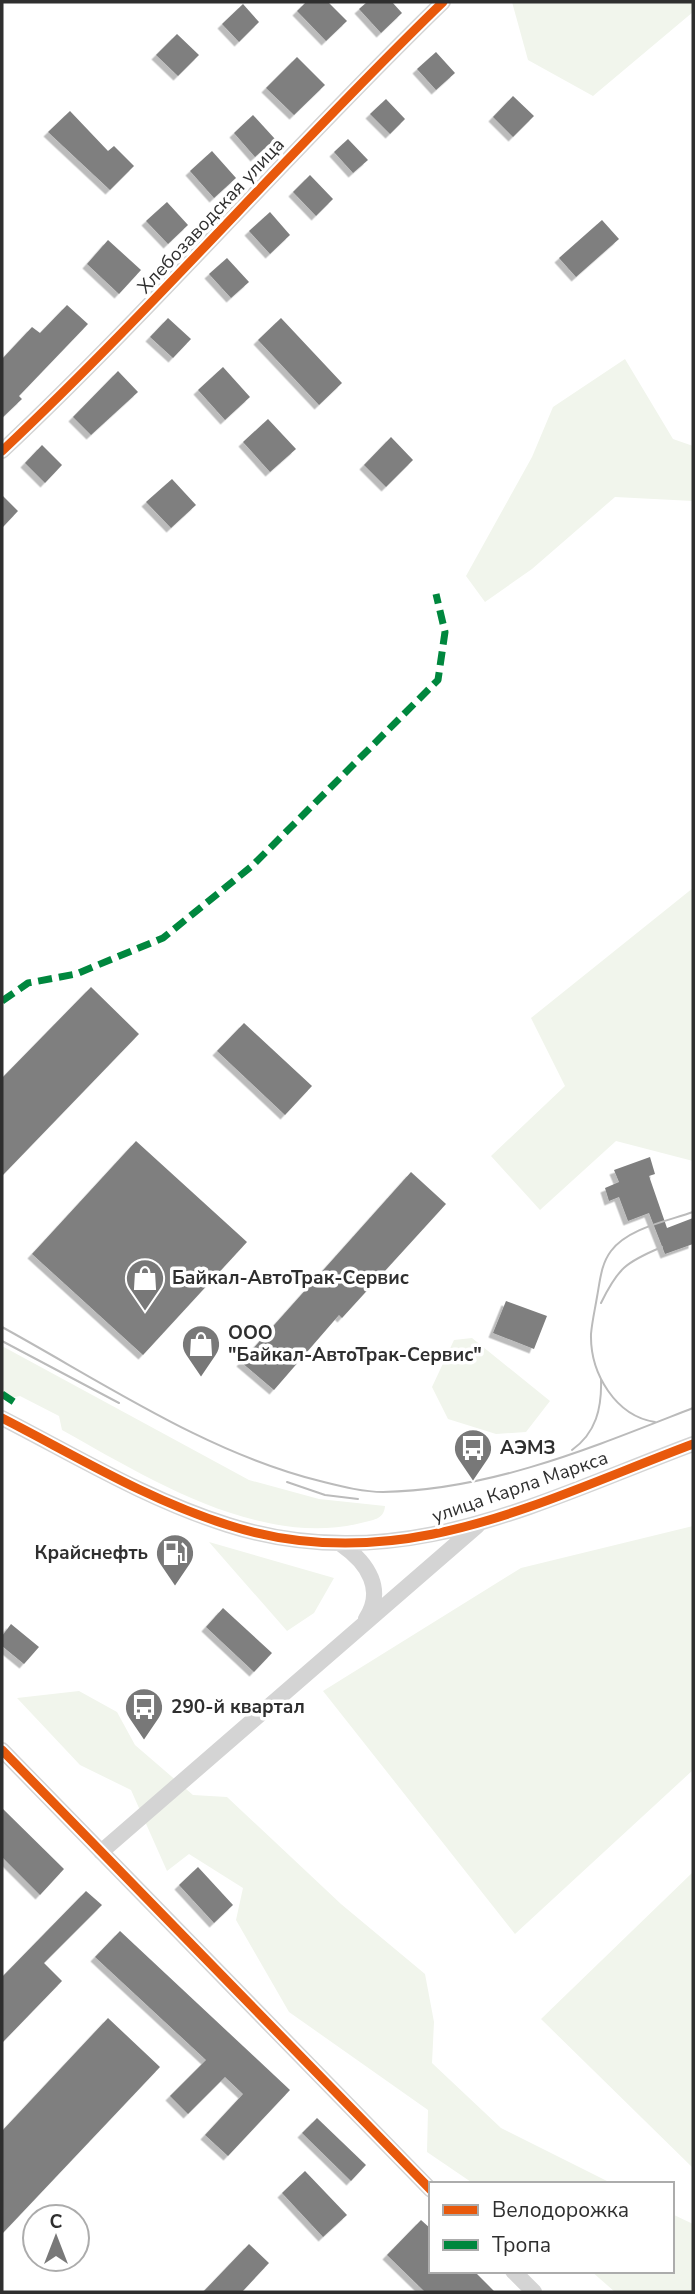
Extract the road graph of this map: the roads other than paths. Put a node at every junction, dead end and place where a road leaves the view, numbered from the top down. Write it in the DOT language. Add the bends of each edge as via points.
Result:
graph roads {
  1 [pos="443,2"];
  2 [pos="2,451"];
  3 [pos="2,1418"];
  4 [pos="693,1444"];
  5 [pos="481,1523"];
  6 [pos="342,1545"];
  7 [pos="361,1628"];
  8 [pos="2,1750"];
  9 [pos="101,1852"];
  10 [pos="429,2188"];
  11 [pos="515,2273"];
  12 [pos="534,2292"];
  1 -- 2 [label="street, Хлебозаводская улица" via="171,285"];
  3 -- 6 [label="street, улица Карла Маркса" via="150,1496 228,1525 294,1542"];
  4 -- 5 [label="street, улица Карла Маркса"];
  5 -- 6 [label="street, улица Карла Маркса" via="411,1540"];
  5 -- 7 [label="street"];
  6 -- 7 [label="street" via="360,1557 373,1581 374,1599"];
  7 -- 9 [label="street"];
  8 -- 9 [label="street"];
  9 -- 10 [label="street"];
  11 -- 12 [label="street"];
}
